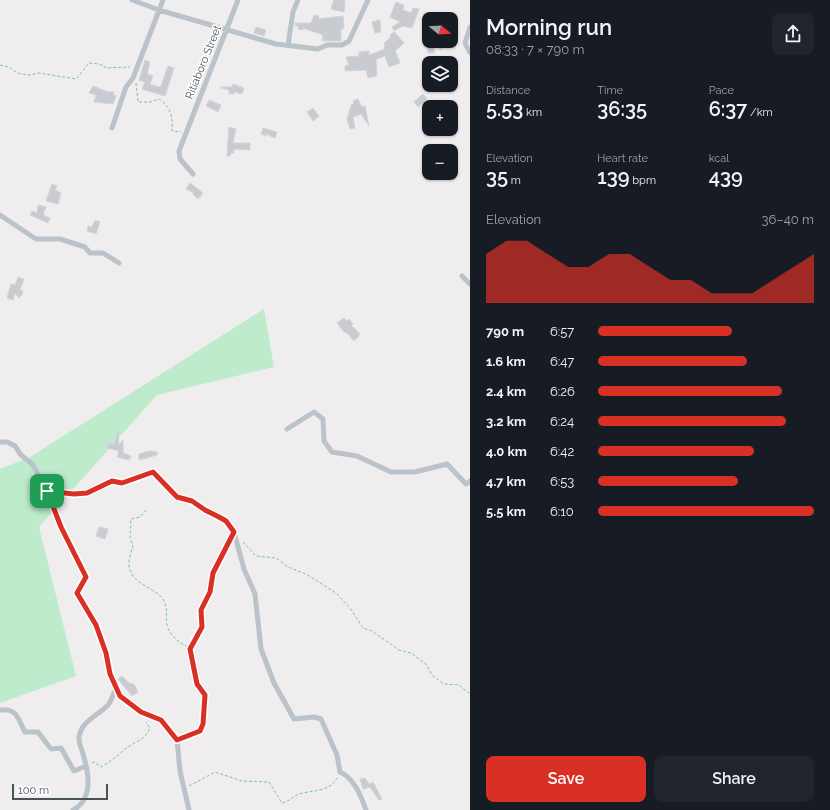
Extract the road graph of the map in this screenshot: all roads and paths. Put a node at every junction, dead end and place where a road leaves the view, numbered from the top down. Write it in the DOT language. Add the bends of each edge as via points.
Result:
graph roads {
  1 [pos="132,0"];
  2 [pos="162,0"];
  3 [pos="238,0"];
  4 [pos="298,0"];
  5 [pos="368,0"];
  6 [pos="159,10"];
  7 [pos="470,27"];
  8 [pos="227,30"];
  9 [pos="288,45"];
  10 [pos="470,53"];
  11 [pos="0,65"];
  12 [pos="137,66"];
  13 [pos="133,78"];
  14 [pos="112,128"];
  15 [pos="185,132"];
  16 [pos="193,174"];
  17 [pos="0,215"];
  18 [pos="119,263"];
  19 [pos="462,276"];
  20 [pos="470,284"];
  21 [pos="287,429"];
  22 [pos="0,442"];
  23 [pos="470,481"];
  24 [pos="47,491"];
  25 [pos="146,510"];
  26 [pos="234,532"];
  27 [pos="243,541"];
  28 [pos="190,649"];
  29 [pos="116,688"];
  30 [pos="470,694"];
  31 [pos="0,710"];
  32 [pos="141,712"];
  33 [pos="177,740"];
  34 [pos="86,766"];
  35 [pos="340,772"];
  36 [pos="185,788"];
  37 [pos="73,810"];
  38 [pos="189,810"];
  39 [pos="366,810"];
  1 -- 6 [label="street"];
  2 -- 6 [label="street"];
  3 -- 8 [label="street, Ritiaboro Street"];
  4 -- 9 [label="street" via="293,12"];
  5 -- 9 [label="street" via="349,41 342,45 327,45 318,49"];
  6 -- 8 [label="street"];
  6 -- 12 [label="street"];
  7 -- 10 [label="street" via="465,43"];
  8 -- 9 [label="street"];
  8 -- 15 [label="street, Ritiaboro Street"];
  11 -- 12 [label="path" via="9,67 17,73 39,73 76,79 89,63 107,68"];
  12 -- 13 [label="street"];
  13 -- 14 [label="street" via="126,87"];
  13 -- 15 [label="path" via="138,102 159,99 168,107 173,118 172,131"];
  15 -- 16 [label="street, Ritiaboro Street" via="179,151 180,159"];
  17 -- 18 [label="street" via="36,240 60,239 85,247 90,253 104,253"];
  19 -- 20 [label="street"];
  21 -- 23 [label="street" via="314,412 322,419 324,441 332,452 357,456 391,472 415,472 447,464 466,484"];
  22 -- 24 [label="street" via="15,446 36,470 42,488"];
  24 -- 26 [label="street" via="87,493 112,481 122,483 153,472 177,497 192,501 226,521"];
  24 -- 29 [label="street" via="61,527 86,577 77,593 96,625"];
  25 -- 28 [label="path" via="140,516 131,519 130,538 133,546 130,569 136,580 154,590 162,598 168,610 167,625 175,639"];
  26 -- 28 [label="path" via="213,573 210,592 201,610 202,627"];
  26 -- 35 [label="street" via="254,594 261,650 274,683 294,719 321,719 337,755"];
  27 -- 30 [label="path" via="256,556 276,558 336,593 364,628 399,650 411,653 426,664 432,675 444,684 459,685"];
  28 -- 33 [label="path" via="197,684 205,695 203,724 200,731"];
  29 -- 32 [label="street" via="125,701"];
  29 -- 34 [label="street" via="108,704 86,722 78,739"];
  31 -- 34 [label="street" via="7,709 19,716 25,732 38,732 51,749 62,748 74,771"];
  32 -- 33 [label="street" via="161,720"];
  32 -- 34 [label="path" via="150,728 147,734 116,759 101,767 94,762"];
  33 -- 36 [label="street" via="180,771"];
  34 -- 37 [label="street" via="89,779 86,797"];
  35 -- 36 [label="path" via="334,783 321,790 298,794 282,803 269,782 242,781 215,772"];
  35 -- 39 [label="street" via="346,774 351,781"];
  36 -- 38 [label="street"];
}
